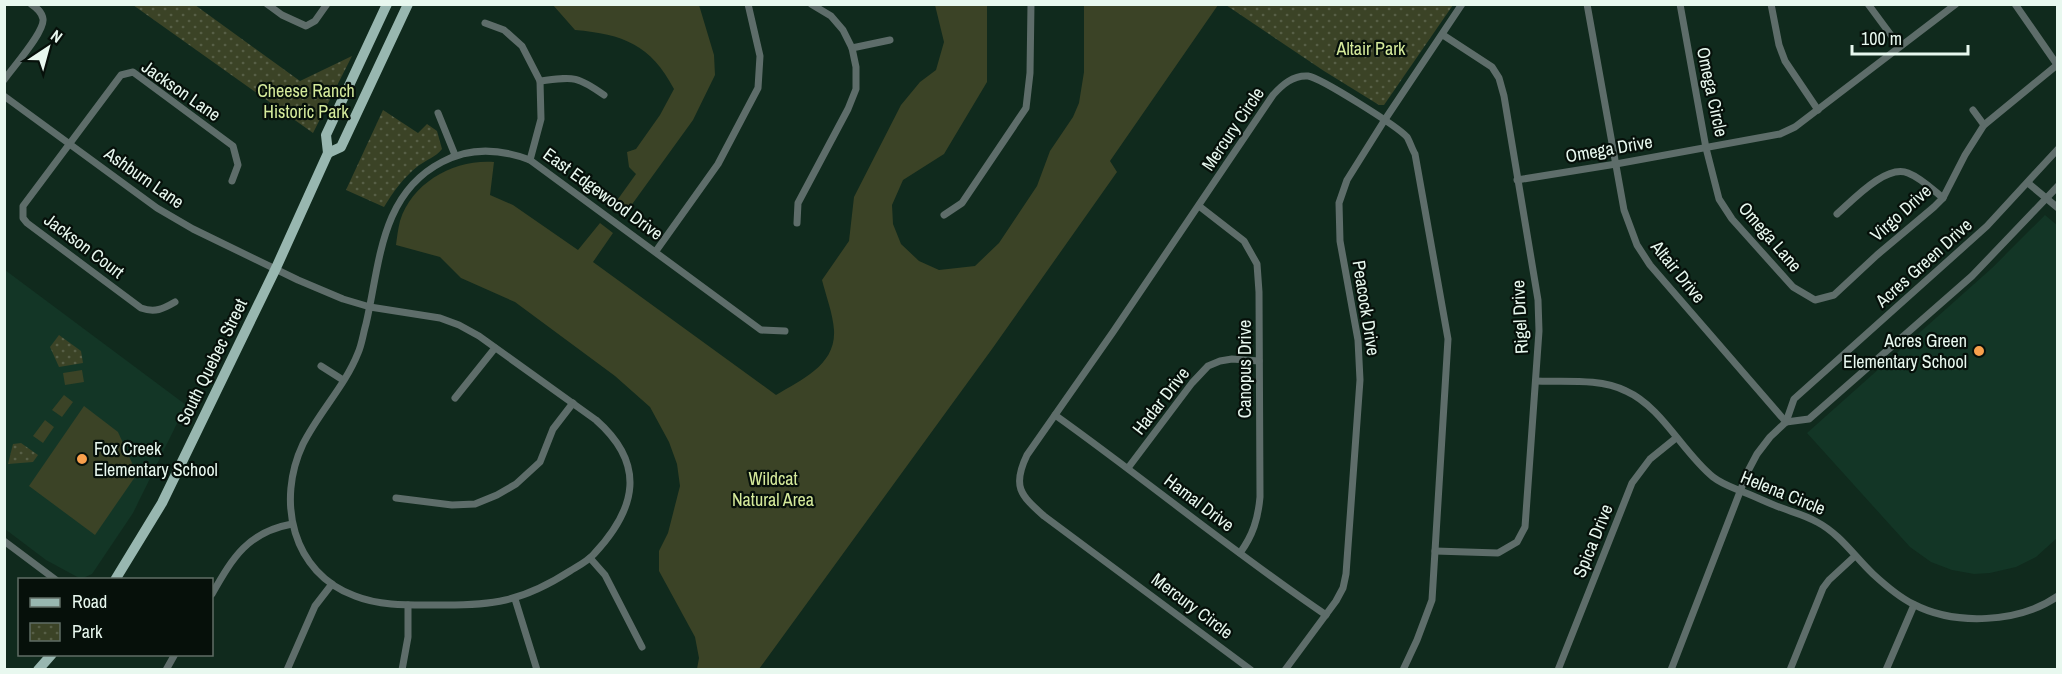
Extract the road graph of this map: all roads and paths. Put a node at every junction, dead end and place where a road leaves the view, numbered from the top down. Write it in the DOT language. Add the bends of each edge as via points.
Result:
graph roads {
  1 [pos="31,4"];
  2 [pos="267,4"];
  3 [pos="327,4"];
  4 [pos="387,4"];
  5 [pos="408,4"];
  6 [pos="748,4"];
  7 [pos="812,4"];
  8 [pos="1031,4"];
  9 [pos="1462,4"];
  10 [pos="1587,4"];
  11 [pos="1680,4"];
  12 [pos="1771,4"];
  13 [pos="1868,4"];
  14 [pos="1956,4"];
  15 [pos="2015,4"];
  16 [pos="485,23"];
  17 [pos="1443,35"];
  18 [pos="890,40"];
  19 [pos="1899,46"];
  20 [pos="852,48"];
  21 [pos="2057,66"];
  22 [pos="4,80"];
  23 [pos="540,81"];
  24 [pos="604,95"];
  25 [pos="4,96"];
  26 [pos="1818,110"];
  27 [pos="1973,110"];
  28 [pos="438,113"];
  29 [pos="1384,121"];
  30 [pos="1984,125"];
  31 [pos="70,143"];
  32 [pos="1706,148"];
  33 [pos="2058,149"];
  34 [pos="328,153"];
  35 [pos="455,155"];
  36 [pos="530,160"];
  37 [pos="1616,164"];
  38 [pos="1517,180"];
  39 [pos="232,181"];
  40 [pos="2028,183"];
  41 [pos="2058,186"];
  42 [pos="1943,198"];
  43 [pos="2047,198"];
  44 [pos="1199,206"];
  45 [pos="2058,208"];
  46 [pos="1837,214"];
  47 [pos="944,215"];
  48 [pos="797,223"];
  49 [pos="656,251"];
  50 [pos="276,268"];
  51 [pos="1815,300"];
  52 [pos="176,302"];
  53 [pos="370,307"];
  54 [pos="785,331"];
  55 [pos="495,348"];
  56 [pos="1259,361"];
  57 [pos="321,366"];
  58 [pos="343,380"];
  59 [pos="1536,381"];
  60 [pos="455,398"];
  61 [pos="573,403"];
  62 [pos="1055,415"];
  63 [pos="1786,422"];
  64 [pos="1676,438"];
  65 [pos="1128,468"];
  66 [pos="1740,491"];
  67 [pos="396,498"];
  68 [pos="292,524"];
  69 [pos="4,541"];
  70 [pos="1435,551"];
  71 [pos="1240,553"];
  72 [pos="1856,556"];
  73 [pos="590,558"];
  74 [pos="55,578"];
  75 [pos="116,578"];
  76 [pos="332,584"];
  77 [pos="213,592"];
  78 [pos="2058,596"];
  79 [pos="515,599"];
  80 [pos="408,604"];
  81 [pos="1914,605"];
  82 [pos="1326,615"];
  83 [pos="642,647"];
  84 [pos="50,656"];
  85 [pos="174,656"];
  86 [pos="38,669"];
  87 [pos="166,669"];
  88 [pos="287,669"];
  89 [pos="402,669"];
  90 [pos="537,669"];
  91 [pos="1251,669"];
  92 [pos="1285,669"];
  93 [pos="1403,669"];
  94 [pos="1558,669"];
  95 [pos="1671,669"];
  96 [pos="1790,669"];
  97 [pos="1886,669"];
  1 -- 22 [label="street" via="43,16 42,28"];
  2 -- 3 [label="street" via="306,26 315,21"];
  4 -- 34 [label="main road, South Quebec Street" via="326,135"];
  5 -- 34 [label="main road, South Quebec Street" via="340,147"];
  6 -- 49 [label="street" via="760,56 758,88 718,164"];
  7 -- 20 [label="street" via="831,16"];
  8 -- 47 [label="street" via="1026,108 962,203"];
  9 -- 17 [label="street, Peacock Drive"];
  10 -- 37 [label="street, Altair Drive"];
  11 -- 32 [label="street, Omega Circle"];
  12 -- 26 [label="street" via="1785,61"];
  13 -- 19 [label="street"];
  14 -- 19 [label="street, Omega Circle"];
  15 -- 21 [label="street"];
  16 -- 23 [label="street" via="504,30 522,46"];
  17 -- 29 [label="street, Peacock Drive"];
  17 -- 38 [label="street, Rigel Drive" via="1492,67 1499,78"];
  18 -- 20 [label="street"];
  19 -- 26 [label="street, Omega Circle"];
  20 -- 48 [label="street" via="856,88 798,203"];
  21 -- 30 [label="street, Virgo Drive"];
  23 -- 24 [label="street" via="571,78 584,81"];
  23 -- 36 [label="street" via="541,119"];
  25 -- 31 [label="street, Ashburn Lane"];
  26 -- 32 [label="street, Omega Circle" via="1780,134"];
  27 -- 30 [label="street"];
  28 -- 35 [label="street"];
  29 -- 44 [label="street, Mercury Circle" via="1319,80 1308,76 1283,83"];
  29 -- 70 [label="street, Mercury Circle" via="1407,138 1414,154 1448,339"];
  29 -- 82 [label="street, Peacock Drive" via="1347,180 1339,202 1340,241 1358,340 1360,380 1346,574 1343,588"];
  30 -- 42 [label="street, Virgo Drive"];
  31 -- 39 [label="street, Jackson Lane" via="121,75 133,72 233,146 238,165"];
  31 -- 50 [label="street, Ashburn Lane" via="157,208"];
  31 -- 52 [label="street, Jackson Court" via="25,202 22,212 27,223 141,308 160,310"];
  32 -- 37 [label="street, Omega Drive"];
  32 -- 51 [label="street, Omega Lane" via="1719,199 1732,219 1793,287"];
  33 -- 40 [label="street, Acres Green Drive"];
  34 -- 50 [label="main road, South Quebec Street"];
  35 -- 36 [label="street, East Edgewood Drive" via="498,152"];
  35 -- 53 [label="street, East Edgewood Drive" via="424,174 399,202 390,219"];
  36 -- 49 [label="street, East Edgewood Drive"];
  37 -- 38 [label="street, Omega Drive"];
  37 -- 63 [label="street, Altair Drive" via="1624,210 1637,245 1650,265"];
  38 -- 59 [label="street, Rigel Drive" via="1538,300"];
  40 -- 43 [label="street"];
  40 -- 63 [label="street, Acres Green Drive" via="1970,242 1794,399"];
  41 -- 43 [label="street"];
  42 -- 46 [label="street" via="1905,171 1890,173 1873,182"];
  42 -- 51 [label="street, Virgo Drive" via="1834,295"];
  43 -- 45 [label="street"];
  43 -- 63 [label="street" via="1972,276 1809,419"];
  44 -- 56 [label="street, Canopus Drive" via="1244,241 1257,264"];
  44 -- 62 [label="street, Mercury Circle"];
  49 -- 54 [label="street, East Edgewood Drive" via="761,330"];
  50 -- 53 [label="street, Ashburn Lane"];
  50 -- 75 [label="main road, South Quebec Street" via="162,503"];
  53 -- 55 [label="street, Ashburn Lane" via="440,318"];
  53 -- 58 [label="street, East Edgewood Drive" via="359,352"];
  55 -- 60 [label="street"];
  55 -- 61 [label="street, Ashburn Lane"];
  56 -- 65 [label="street, Hadar Drive" via="1232,359 1208,366"];
  56 -- 71 [label="street, Canopus Drive" via="1259,513"];
  57 -- 58 [label="street"];
  58 -- 68 [label="street, East Edgewood Drive" via="304,442 294,466 289,506"];
  59 -- 64 [label="street, Helena Circle" via="1610,385 1626,390 1650,408"];
  59 -- 70 [label="street, Rigel Drive" via="1525,527 1517,542 1498,553"];
  61 -- 67 [label="street" via="553,429 540,462 516,484 496,495 475,504 452,505"];
  61 -- 73 [label="street, Ashburn Lane" via="621,446 631,480 620,520 610,538"];
  62 -- 65 [label="street, Hamal Drive"];
  62 -- 91 [label="street, Mercury Circle" via="1021,468 1018,482 1024,499"];
  63 -- 66 [label="street, Acres Green Drive" via="1757,454"];
  64 -- 66 [label="street, Helena Circle" via="1712,477"];
  64 -- 94 [label="street, Spica Drive" via="1650,459 1632,483"];
  65 -- 71 [label="street, Hamal Drive"];
  66 -- 72 [label="street, Helena Circle" via="1816,521 1830,529"];
  66 -- 95 [label="street, Acres Green Drive"];
  68 -- 76 [label="street, Ashburn Lane" via="316,570"];
  68 -- 77 [label="street" via="275,527 243,547"];
  69 -- 74 [label="street"];
  70 -- 93 [label="street, Mercury Circle" via="1432,600"];
  71 -- 82 [label="street, Hamal Drive"];
  72 -- 81 [label="street, Helena Circle" via="1892,591"];
  72 -- 96 [label="street" via="1823,588"];
  73 -- 79 [label="street, Ashburn Lane"];
  73 -- 83 [label="street" via="605,575"];
  76 -- 80 [label="street, Ashburn Lane" via="375,602"];
  76 -- 88 [label="street" via="315,606"];
  78 -- 81 [label="street, Helena Circle" via="2034,608 1995,618 1951,616"];
  79 -- 80 [label="street, Ashburn Lane" via="467,606"];
  79 -- 90 [label="street"];
  80 -- 89 [label="street" via="408,637"];
  81 -- 97 [label="street"];
  82 -- 92 [label="street, Peacock Drive"];
  84 -- 86 [label="main road"];
  85 -- 87 [label="street"];
}
